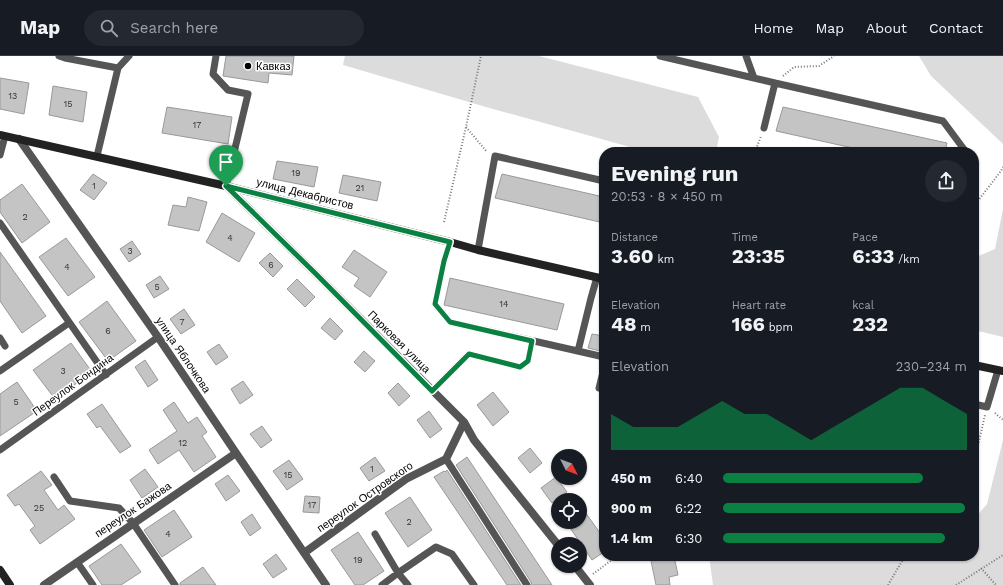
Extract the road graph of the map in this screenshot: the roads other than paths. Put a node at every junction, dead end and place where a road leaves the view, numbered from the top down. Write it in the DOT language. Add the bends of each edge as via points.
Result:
graph roads {
  1 [pos="59,56"];
  2 [pos="128,56"];
  3 [pos="216,56"];
  4 [pos="660,56"];
  5 [pos="746,56"];
  6 [pos="118,68"];
  7 [pos="754,78"];
  8 [pos="775,83"];
  9 [pos="764,128"];
  10 [pos="2,135"];
  11 [pos="19,139"];
  12 [pos="962,147"];
  13 [pos="0,155"];
  14 [pos="97,156"];
  15 [pos="599,180"];
  16 [pos="226,186"];
  17 [pos="0,223"];
  18 [pos="450,242"];
  19 [pos="478,250"];
  20 [pos="599,278"];
  21 [pos="599,282"];
  22 [pos="70,323"];
  23 [pos="158,337"];
  24 [pos="0,338"];
  25 [pos="5,346"];
  26 [pos="578,351"];
  27 [pos="599,356"];
  28 [pos="979,366"];
  29 [pos="520,367"];
  30 [pos="1001,371"];
  31 [pos="0,372"];
  32 [pos="106,375"];
  33 [pos="432,391"];
  34 [pos="979,405"];
  35 [pos="464,422"];
  36 [pos="0,450"];
  37 [pos="236,453"];
  38 [pos="446,459"];
  39 [pos="54,477"];
  40 [pos="133,524"];
  41 [pos="375,534"];
  42 [pos="552,537"];
  43 [pos="304,553"];
  44 [pos="77,562"];
  45 [pos="0,570"];
  46 [pos="398,573"];
  47 [pos="581,573"];
  48 [pos="588,582"];
  49 [pos="10,585"];
  50 [pos="44,585"];
  51 [pos="94,585"];
  52 [pos="174,585"];
  53 [pos="326,585"];
  54 [pos="382,585"];
  55 [pos="408,585"];
  56 [pos="474,585"];
  57 [pos="527,585"];
  1 -- 6 [label="lane"];
  2 -- 6 [label="lane"];
  3 -- 16 [label="lane" via="213,74 228,90 248,94"];
  4 -- 7 [label="lane"];
  5 -- 7 [label="lane"];
  6 -- 14 [label="lane"];
  7 -- 8 [label="lane"];
  8 -- 9 [label="lane"];
  8 -- 12 [label="lane" via="943,121"];
  10 -- 11 [label="street, улица Декабристов"];
  10 -- 13 [label="lane"];
  11 -- 14 [label="street, улица Декабристов"];
  11 -- 23 [label="street, улица Яблочкова"];
  14 -- 16 [label="street, улица Декабристов"];
  15 -- 19 [label="lane" via="494,156"];
  16 -- 18 [label="street, улица Декабристов"];
  16 -- 33 [label="street, Парковая улица"];
  17 -- 22 [label="lane"];
  18 -- 19 [label="street, улица Декабристов"];
  18 -- 26 [label="lane" via="435,304 450,322"];
  19 -- 20 [label="street, улица Декабристов"];
  21 -- 26 [label="lane" via="591,298"];
  22 -- 31 [label="lane"];
  22 -- 32 [label="lane"];
  23 -- 32 [label="lane, Переулок Бондина"];
  23 -- 37 [label="street, улица Яблочкова"];
  24 -- 25 [label="lane"];
  26 -- 27 [label="lane"];
  28 -- 30 [label="street"];
  29 -- 33 [label="lane" via="469,354"];
  30 -- 34 [label="lane" via="987,407"];
  32 -- 36 [label="lane, Переулок Бондина"];
  33 -- 35 [label="street, Парковая улица"];
  35 -- 38 [label="street"];
  35 -- 42 [label="street, Парковая улица" via="474,440"];
  37 -- 40 [label="street, переулок Бажова"];
  37 -- 43 [label="street, улица Яблочкова"];
  38 -- 43 [label="street, переулок Островского" via="406,479"];
  38 -- 57 [label="lane"];
  39 -- 40 [label="lane" via="70,501 119,508"];
  40 -- 44 [label="street, переулок Бажова"];
  40 -- 52 [label="lane"];
  41 -- 46 [label="lane"];
  43 -- 53 [label="street, улица Яблочкова"];
  44 -- 50 [label="street, переулок Бажова"];
  44 -- 51 [label="lane"];
  45 -- 49 [label="street"];
  46 -- 54 [label="lane"];
  46 -- 55 [label="lane"];
  46 -- 56 [label="lane" via="436,547 452,554"];
  47 -- 48 [label="street"];
}
